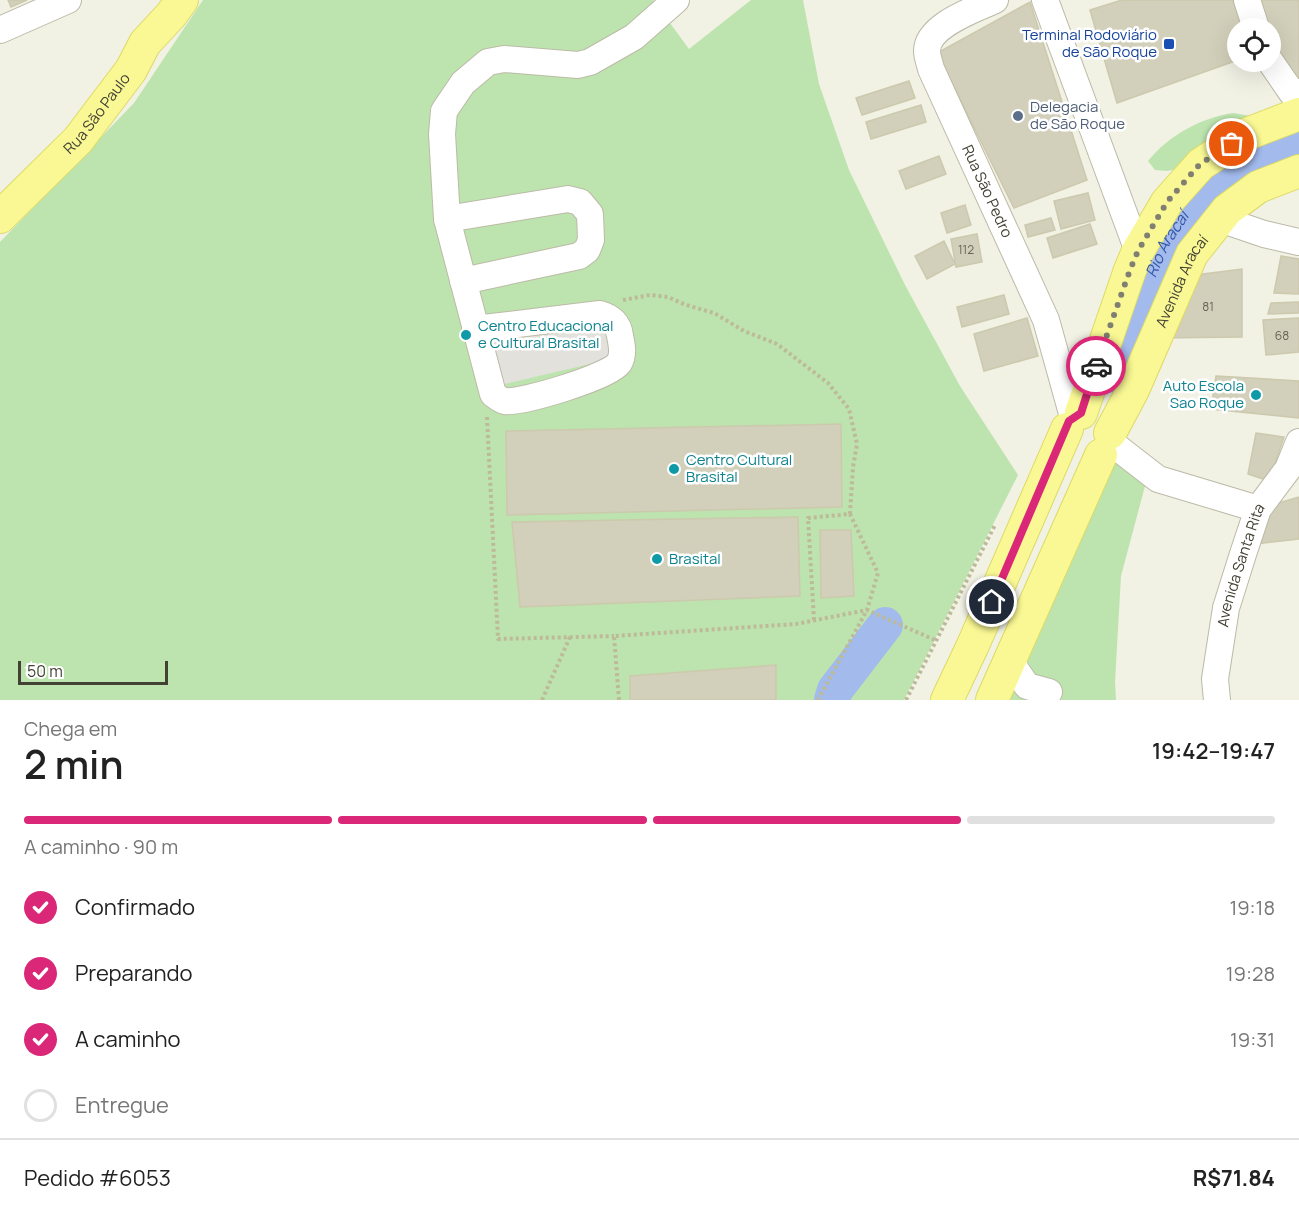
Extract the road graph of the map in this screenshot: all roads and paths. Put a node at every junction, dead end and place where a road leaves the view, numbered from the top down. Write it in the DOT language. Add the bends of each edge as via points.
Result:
graph roads {
  1 [pos="68,0"];
  2 [pos="156,0"];
  3 [pos="182,0"];
  4 [pos="676,0"];
  5 [pos="995,0"];
  6 [pos="1045,0"];
  7 [pos="1247,0"];
  8 [pos="1253,18"];
  9 [pos="0,30"];
  10 [pos="146,43"];
  11 [pos="1278,72"];
  12 [pos="1299,92"];
  13 [pos="1299,114"];
  14 [pos="1299,171"];
  15 [pos="0,217"];
  16 [pos="447,219"];
  17 [pos="1220,219"];
  18 [pos="1299,242"];
  19 [pos="1138,251"];
  20 [pos="463,281"];
  21 [pos="620,301"];
  22 [pos="475,329"];
  23 [pos="486,410"];
  24 [pos="1074,420"];
  25 [pos="1299,442"];
  26 [pos="1107,443"];
  27 [pos="1258,509"];
  28 [pos="850,514"];
  29 [pos="997,521"];
  30 [pos="867,610"];
  31 [pos="814,620"];
  32 [pos="614,636"];
  33 [pos="570,637"];
  34 [pos="934,640"];
  35 [pos="973,645"];
  36 [pos="1010,661"];
  37 [pos="1049,692"];
  38 [pos="542,700"];
  39 [pos="619,700"];
  40 [pos="818,700"];
  41 [pos="906,700"];
  42 [pos="947,700"];
  43 [pos="992,700"];
  44 [pos="1217,700"];
  1 -- 9 [label="street"];
  2 -- 10 [label="main road"];
  3 -- 10 [label="main road, Rua São Paulo"];
  4 -- 16 [label="street" via="634,37 590,62 562,65 504,59 488,62 463,83 444,111"];
  5 -- 24 [label="street, Rua São Pedro" via="943,25 930,39 927,51 931,69 1046,320"];
  6 -- 19 [label="street"];
  7 -- 8 [label="street"];
  10 -- 15 [label="main road, Rua São Paulo" via="131,70 78,140"];
  11 -- 12 [label="street" via="1292,93"];
  13 -- 19 [label="main road" via="1247,134 1200,164 1167,202"];
  14 -- 17 [label="main road, Avenida Aracaí" via="1258,187"];
  16 -- 20 [label="street"];
  16 -- 20 [label="street" via="568,199 580,202 590,214 591,240 587,250 579,255"];
  17 -- 18 [label="street"];
  17 -- 26 [label="main road, Avenida Aracaí" via="1192,254"];
  19 -- 24 [label="main road"];
  20 -- 22 [label="street"];
  21 -- 28 [label="path" via="650,295 668,297 714,313 777,344 828,383 849,409 857,444"];
  22 -- 22 [label="street" via="493,394 504,401 589,380 618,364 623,354 619,329 609,317 600,315"];
  23 -- 33 [label="path" via="498,639"];
  24 -- 26 [label="main road" via="1068,445 1078,457 1094,458"];
  24 -- 35 [label="main road"];
  25 -- 27 [label="street, Avenida Santa Rita" via="1288,469"];
  26 -- 27 [label="street" via="1158,479"];
  26 -- 36 [label="main road, Avenida Aracaí"];
  27 -- 44 [label="street, Avenida Santa Rita" via="1226,608 1215,680"];
  28 -- 30 [label="path" via="878,573"];
  28 -- 31 [label="path" via="808,518"];
  29 -- 41 [label="path"];
  30 -- 31 [label="path"];
  30 -- 34 [label="path"];
  30 -- 40 [label="path"];
  31 -- 32 [label="path"];
  32 -- 33 [label="path"];
  32 -- 39 [label="path"];
  33 -- 38 [label="path"];
  35 -- 36 [label="main road"];
  35 -- 42 [label="main road"];
  36 -- 37 [label="street" via="1027,686"];
  36 -- 43 [label="main road, Avenida Aracaí"];
}
